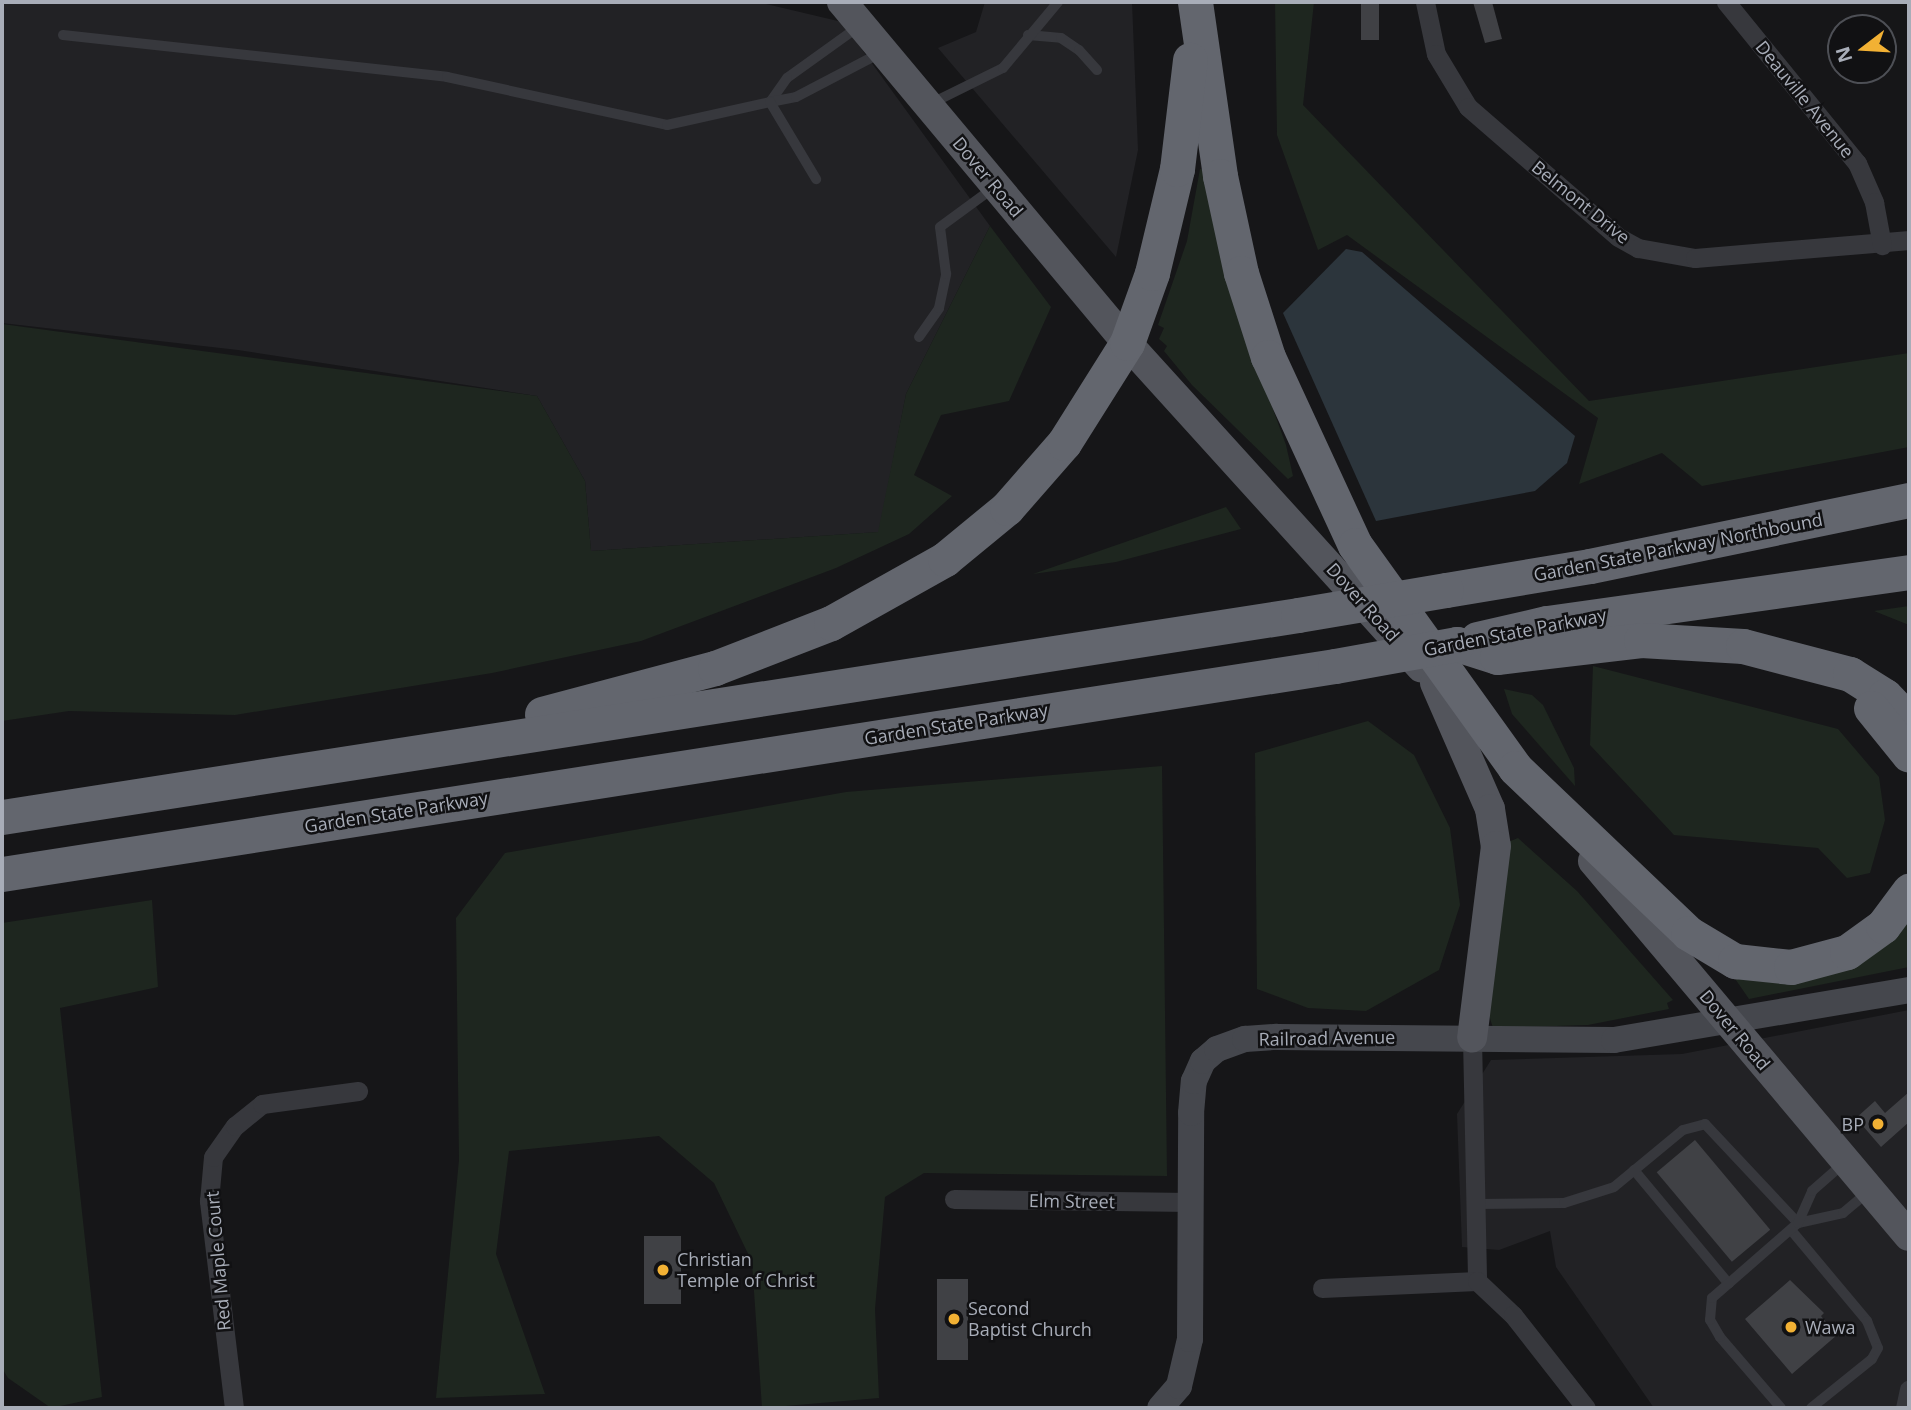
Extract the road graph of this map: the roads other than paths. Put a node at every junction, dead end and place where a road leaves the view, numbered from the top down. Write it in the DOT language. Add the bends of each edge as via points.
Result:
graph roads {
  1 [pos="842,2"];
  2 [pos="1058,2"];
  3 [pos="1425,2"];
  4 [pos="1726,2"];
  5 [pos="1196,6"];
  6 [pos="861,24"];
  7 [pos="63,35"];
  8 [pos="1028,35"];
  9 [pos="883,51"];
  10 [pos="1097,70"];
  11 [pos="770,102"];
  12 [pos="928,105"];
  13 [pos="816,179"];
  14 [pos="996,186"];
  15 [pos="1909,240"];
  16 [pos="1882,245"];
  17 [pos="919,337"];
  18 [pos="1127,343"];
  19 [pos="1909,500"];
  20 [pos="1909,572"];
  21 [pos="1457,644"];
  22 [pos="1781,656"];
  23 [pos="1435,683"];
  24 [pos="1909,721"];
  25 [pos="1909,755"];
  26 [pos="315,767"];
  27 [pos="1515,768"];
  28 [pos="2,817"];
  29 [pos="2,874"];
  30 [pos="1909,891"];
  31 [pos="1909,990"];
  32 [pos="1729,1022"];
  33 [pos="1472,1038"];
  34 [pos="358,1091"];
  35 [pos="1845,1162"];
  36 [pos="1634,1170"];
  37 [pos="1870,1190"];
  38 [pos="954,1199"];
  39 [pos="1190,1202"];
  40 [pos="1477,1204"];
  41 [pos="1794,1226"];
  42 [pos="1909,1235"];
  43 [pos="1477,1281"];
  44 [pos="1729,1284"];
  45 [pos="1322,1288"];
  46 [pos="1909,1390"];
  47 [pos="234,1408"];
  48 [pos="1160,1408"];
  49 [pos="1586,1408"];
  50 [pos="1781,1408"];
  51 [pos="1811,1408"];
  52 [pos="1905,1408"];
  1 -- 6 [label="main road, Dover Road"];
  2 -- 8 [label="lane"];
  3 -- 16 [label="street, Belmont Drive" via="1436,54 1468,107 1618,237 1638,248 1695,258"];
  4 -- 16 [label="street, Deauville Avenue" via="1857,163 1874,202"];
  5 -- 18 [label="highway" via="1177,169 1152,274"];
  5 -- 27 [label="highway" via="1220,176 1241,273 1297,426 1355,545"];
  6 -- 9 [label="main road, Dover Road"];
  6 -- 11 [label="lane" via="787,78"];
  7 -- 11 [label="lane" via="447,77 667,125"];
  8 -- 10 [label="lane" via="1061,38"];
  8 -- 12 [label="lane" via="1003,68"];
  9 -- 11 [label="lane" via="796,97"];
  9 -- 12 [label="main road, Dover Road"];
  11 -- 13 [label="lane"];
  12 -- 14 [label="main road, Dover Road"];
  14 -- 17 [label="lane" via="940,227 946,274 939,308"];
  14 -- 18 [label="main road, Dover Road"];
  15 -- 16 [label="street, Belmont Drive"];
  18 -- 23 [label="main road, Dover Road"];
  18 -- 26 [label="highway" via="1064,443 1007,508 945,559 864,607 751,656 673,681 548,713 382,740"];
  19 -- 26 [label="highway, Garden State Parkway Northbound, bridge" via="1670,550 1298,615 559,734"];
  20 -- 21 [label="highway, Garden State Parkway" via="1546,623"];
  21 -- 22 [label="highway" via="1497,657 1667,640 1729,645"];
  21 -- 29 [label="highway, Garden State Parkway, bridge"];
  22 -- 24 [label="highway" via="1850,674 1885,696"];
  22 -- 25 [label="highway" via="1862,700 1887,723"];
  23 -- 27 [label="main road, Dover Road"];
  23 -- 33 [label="main road" via="1490,809 1496,846"];
  26 -- 28 [label="highway"];
  27 -- 30 [label="highway" via="1688,933 1735,961 1791,967 1847,952 1882,926"];
  27 -- 32 [label="main road, Dover Road"];
  31 -- 32 [label="street, Railroad Avenue"];
  32 -- 33 [label="street, Railroad Avenue" via="1614,1040"];
  32 -- 35 [label="main road, Dover Road"];
  33 -- 39 [label="street, Railroad Avenue" via="1278,1038 1245,1040 1217,1049 1203,1061 1194,1081"];
  33 -- 40 [label="street"];
  34 -- 47 [label="street, Red Maple Court" via="262,1104 235,1126 213,1157 209,1200"];
  35 -- 37 [label="main road, Dover Road"];
  35 -- 41 [label="lane" via="1812,1191"];
  36 -- 40 [label="lane" via="1614,1187 1564,1203"];
  36 -- 41 [label="lane" via="1683,1130 1705,1124"];
  36 -- 44 [label="lane"];
  37 -- 41 [label="lane" via="1843,1213"];
  37 -- 42 [label="main road, Dover Road"];
  38 -- 39 [label="street, Elm Street"];
  39 -- 48 [label="street, Railroad Avenue" via="1190,1339 1182,1379"];
  40 -- 43 [label="street"];
  41 -- 44 [label="lane"];
  41 -- 51 [label="lane" via="1867,1321 1878,1348 1872,1359"];
  43 -- 45 [label="street"];
  43 -- 49 [label="street" via="1513,1315"];
  44 -- 50 [label="lane" via="1712,1298 1710,1320"];
  46 -- 52 [label="street"];
}
